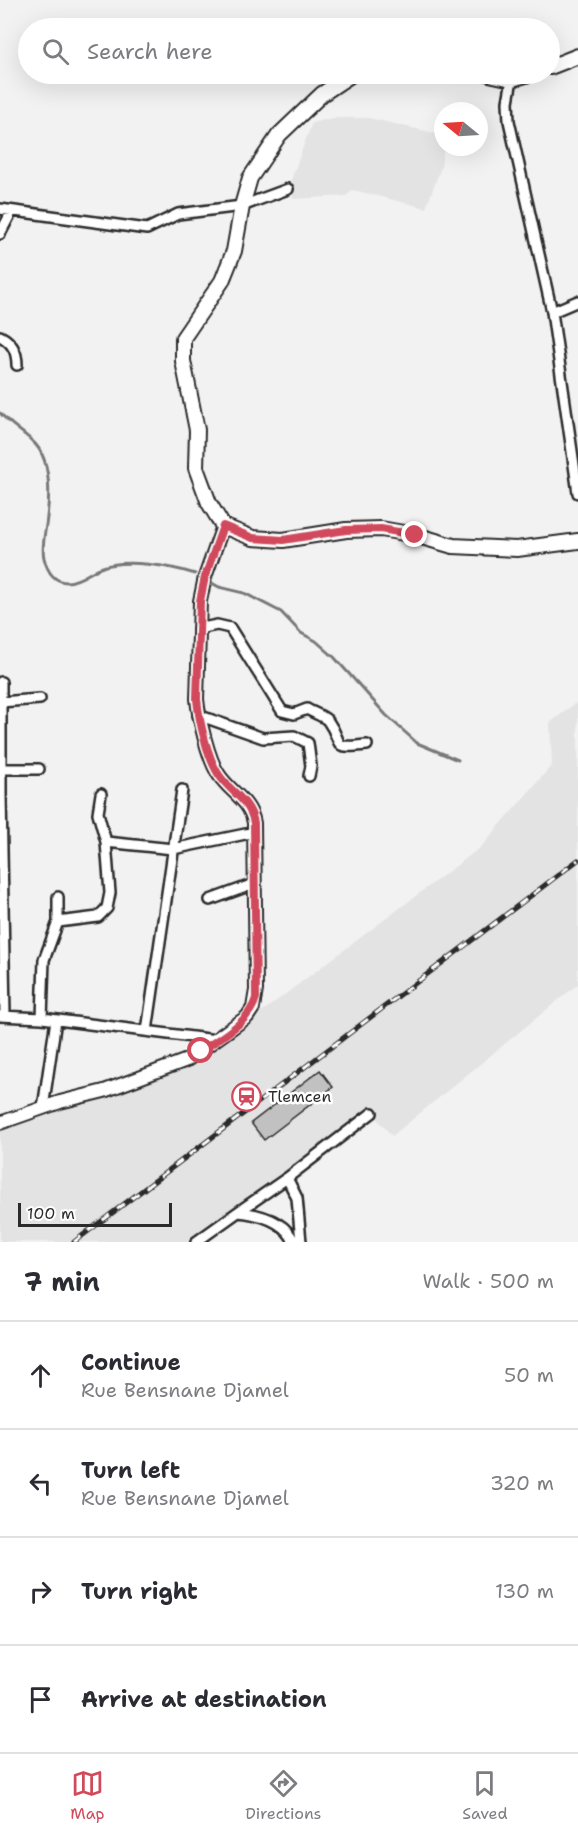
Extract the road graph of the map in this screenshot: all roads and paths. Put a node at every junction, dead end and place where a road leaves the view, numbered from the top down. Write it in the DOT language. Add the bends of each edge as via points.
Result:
graph roads {
  1 [pos="578,57"];
  2 [pos="560,63"];
  3 [pos="337,84"];
  4 [pos="511,84"];
  5 [pos="288,189"];
  6 [pos="242,206"];
  7 [pos="0,209"];
  8 [pos="12,211"];
  9 [pos="0,234"];
  10 [pos="578,301"];
  11 [pos="552,312"];
  12 [pos="0,336"];
  13 [pos="17,365"];
  14 [pos="578,493"];
  15 [pos="223,526"];
  16 [pos="578,541"];
  17 [pos="198,629"];
  18 [pos="1,682"];
  19 [pos="40,699"];
  20 [pos="1,702"];
  21 [pos="198,715"];
  22 [pos="367,745"];
  23 [pos="0,769"];
  24 [pos="39,769"];
  25 [pos="309,776"];
  26 [pos="182,790"];
  27 [pos="101,794"];
  28 [pos="255,832"];
  29 [pos="106,842"];
  30 [pos="173,849"];
  31 [pos="254,884"];
  32 [pos="58,897"];
  33 [pos="210,900"];
  34 [pos="58,922"];
  35 [pos="2,1015"];
  36 [pos="42,1018"];
  37 [pos="56,1020"];
  38 [pos="147,1031"];
  39 [pos="216,1040"];
  40 [pos="44,1108"];
  41 [pos="372,1113"];
  42 [pos="0,1123"];
  43 [pos="287,1178"];
  44 [pos="238,1212"];
  45 [pos="196,1242"];
  46 [pos="294,1242"];
  47 [pos="301,1242"];
  1 -- 2 [label="main road"];
  3 -- 6 [label="main road" via="279,135 250,178"];
  4 -- 11 [label="street" via="509,121"];
  5 -- 6 [label="street"];
  6 -- 8 [label="street" via="178,214 147,229"];
  6 -- 15 [label="main road" via="234,251 222,281 183,338 183,361 197,430 196,468"];
  7 -- 8 [label="street"];
  8 -- 9 [label="street"];
  10 -- 11 [label="street"];
  11 -- 14 [label="street"];
  12 -- 13 [label="street" via="14,346"];
  15 -- 16 [label="main road" via="253,538 283,540 381,529 453,546 517,549"];
  15 -- 17 [label="main road" via="205,577"];
  17 -- 21 [label="main road"];
  17 -- 22 [label="street" via="217,625 230,628 282,711 294,714 307,709 327,720 338,744"];
  18 -- 20 [label="street"];
  19 -- 20 [label="street"];
  20 -- 23 [label="street"];
  21 -- 25 [label="street" via="263,738 294,736 308,743"];
  21 -- 28 [label="main road" via="213,764 250,809"];
  23 -- 24 [label="street"];
  23 -- 35 [label="street"];
  26 -- 30 [label="street"];
  27 -- 29 [label="street" via="98,813"];
  28 -- 30 [label="street"];
  28 -- 31 [label="main road"];
  29 -- 30 [label="street"];
  29 -- 34 [label="street" via="111,893 107,908 98,917"];
  30 -- 38 [label="street"];
  31 -- 33 [label="street"];
  31 -- 39 [label="main road" via="256,998 246,1017"];
  32 -- 34 [label="street"];
  34 -- 36 [label="street" via="44,960"];
  35 -- 36 [label="street"];
  36 -- 37 [label="street"];
  37 -- 38 [label="street"];
  37 -- 40 [label="street"];
  38 -- 39 [label="street"];
  39 -- 40 [label="main road" via="187,1060"];
  40 -- 42 [label="main road"];
  41 -- 43 [label="street"];
  43 -- 44 [label="street"];
  43 -- 47 [label="street" via="297,1198"];
  44 -- 45 [label="street"];
  44 -- 46 [label="street" via="258,1214 290,1233"];
}
